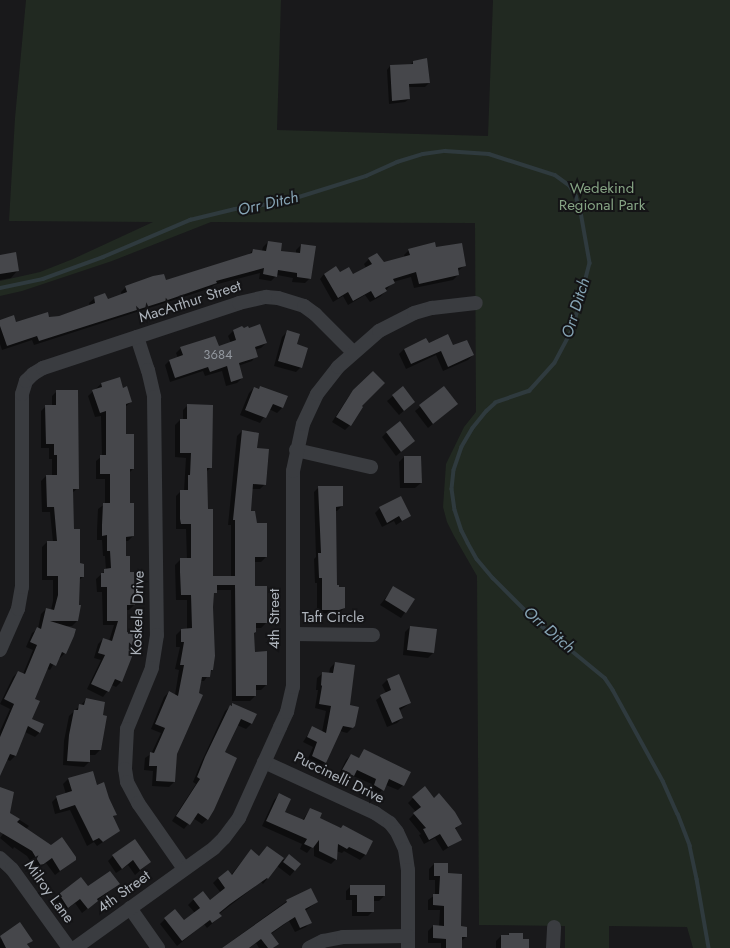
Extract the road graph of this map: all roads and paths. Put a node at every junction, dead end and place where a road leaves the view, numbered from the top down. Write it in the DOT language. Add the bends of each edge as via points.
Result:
graph roads {
  1 [pos="476,302"];
  2 [pos="137,337"];
  3 [pos="353,352"];
  4 [pos="296,450"];
  5 [pos="371,467"];
  6 [pos="292,634"];
  7 [pos="373,635"];
  8 [pos="0,650"];
  9 [pos="264,762"];
  10 [pos="0,858"];
  11 [pos="184,869"];
  12 [pos="130,908"];
  13 [pos="554,927"];
  14 [pos="408,942"];
  15 [pos="69,948"];
  16 [pos="75,948"];
  17 [pos="158,948"];
  18 [pos="309,948"];
  19 [pos="553,948"];
  1 -- 3 [label="street, 4th Street" via="447,305 414,313 380,331"];
  2 -- 3 [label="street, MacArthur Street" via="239,302 278,298 304,306"];
  2 -- 8 [label="street, MacArthur Street" via="43,368 26,381 22,404 22,587 18,609"];
  2 -- 11 [label="street, Koskela Drive" via="154,397 157,635 152,668 127,729 125,769 127,782 138,803"];
  3 -- 4 [label="street, 4th Street" via="317,394 303,424"];
  4 -- 5 [label="street"];
  4 -- 6 [label="street, 4th Street" via="292,470"];
  6 -- 7 [label="street, Taft Circle"];
  6 -- 9 [label="street, 4th Street" via="290,699 287,712"];
  9 -- 11 [label="street, 4th Street" via="231,829 214,848"];
  9 -- 14 [label="street, Puccinelli Drive" via="375,813 390,823 405,849 408,870"];
  10 -- 15 [label="street, Milroy Lane" via="12,869"];
  11 -- 12 [label="street, 4th Street"];
  12 -- 16 [label="street, 4th Street"];
  12 -- 17 [label="street"];
  13 -- 19 [label="street"];
  14 -- 18 [label="street" via="343,936"];
}
